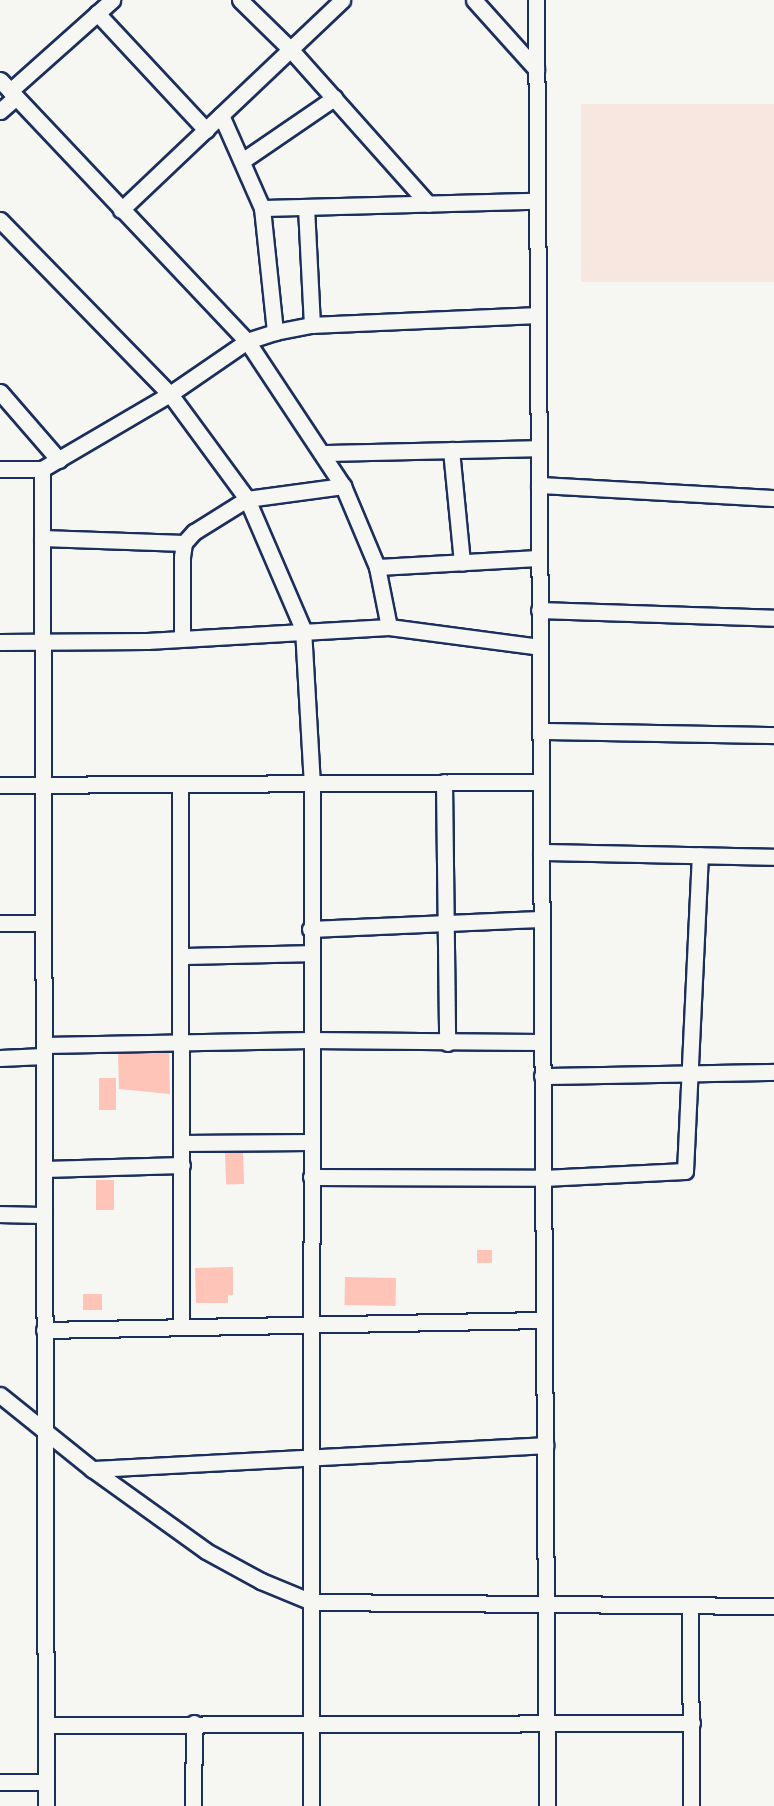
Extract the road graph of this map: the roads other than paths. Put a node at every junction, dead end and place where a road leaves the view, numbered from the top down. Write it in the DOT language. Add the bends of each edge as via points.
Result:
graph roads {
  1 [pos="240,0"];
  2 [pos="342,0"];
  3 [pos="474,0"];
  4 [pos="536,0"];
  5 [pos="105,4"];
  6 [pos="291,50"];
  7 [pos="536,69"];
  8 [pos="9,89"];
  9 [pos="334,98"];
  10 [pos="0,111"];
  11 [pos="221,115"];
  12 [pos="206,130"];
  13 [pos="242,161"];
  14 [pos="537,201"];
  15 [pos="428,204"];
  16 [pos="306,207"];
  17 [pos="262,208"];
  18 [pos="121,210"];
  19 [pos="0,220"];
  20 [pos="537,315"];
  21 [pos="312,325"];
  22 [pos="275,332"];
  23 [pos="247,341"];
  24 [pos="0,392"];
  25 [pos="170,394"];
  26 [pos="538,448"];
  27 [pos="451,450"];
  28 [pos="323,453"];
  29 [pos="59,460"];
  30 [pos="0,469"];
  31 [pos="42,469"];
  32 [pos="538,485"];
  33 [pos="343,486"];
  34 [pos="774,498"];
  35 [pos="247,499"];
  36 [pos="42,538"];
  37 [pos="184,543"];
  38 [pos="539,558"];
  39 [pos="462,562"];
  40 [pos="377,567"];
  41 [pos="539,610"];
  42 [pos="774,618"];
  43 [pos="389,627"];
  44 [pos="303,630"];
  45 [pos="182,638"];
  46 [pos="0,642"];
  47 [pos="42,642"];
  48 [pos="540,647"];
  49 [pos="540,731"];
  50 [pos="774,735"];
  51 [pos="541,782"];
  52 [pos="312,783"];
  53 [pos="444,783"];
  54 [pos="180,784"];
  55 [pos="0,785"];
  56 [pos="43,785"];
  57 [pos="541,852"];
  58 [pos="700,855"];
  59 [pos="774,857"];
  60 [pos="541,919"];
  61 [pos="0,923"];
  62 [pos="43,923"];
  63 [pos="447,924"];
  64 [pos="310,929"];
  65 [pos="309,953"];
  66 [pos="181,956"];
  67 [pos="310,1040"];
  68 [pos="542,1042"];
  69 [pos="447,1043"];
  70 [pos="182,1044"];
  71 [pos="44,1050"];
  72 [pos="0,1058"];
  73 [pos="774,1072"];
  74 [pos="542,1076"];
  75 [pos="690,1076"];
  76 [pos="309,1142"];
  77 [pos="182,1143"];
  78 [pos="182,1165"];
  79 [pos="44,1169"];
  80 [pos="311,1177"];
  81 [pos="543,1178"];
  82 [pos="0,1214"];
  83 [pos="44,1215"];
  84 [pos="544,1320"];
  85 [pos="311,1324"];
  86 [pos="180,1327"];
  87 [pos="45,1330"];
  88 [pos="0,1395"];
  89 [pos="45,1432"];
  90 [pos="545,1445"];
  91 [pos="312,1456"];
  92 [pos="92,1469"];
  93 [pos="312,1602"];
  94 [pos="544,1604"];
  95 [pos="690,1605"];
  96 [pos="774,1606"];
  97 [pos="194,1723"];
  98 [pos="311,1723"];
  99 [pos="546,1723"];
  100 [pos="692,1723"];
  101 [pos="46,1725"];
  102 [pos="0,1782"];
  103 [pos="46,1782"];
  104 [pos="46,1806"];
  105 [pos="193,1806"];
  106 [pos="311,1806"];
  107 [pos="547,1806"];
  108 [pos="691,1806"];
  1 -- 6 [label="street"];
  2 -- 6 [label="street"];
  3 -- 7 [label="street"];
  4 -- 7 [label="street"];
  5 -- 8 [label="street"];
  5 -- 12 [label="street"];
  6 -- 9 [label="street"];
  6 -- 11 [label="street"];
  7 -- 14 [label="street"];
  8 -- 10 [label="street"];
  8 -- 18 [label="street"];
  9 -- 13 [label="street"];
  9 -- 15 [label="street"];
  11 -- 12 [label="street"];
  11 -- 13 [label="street"];
  12 -- 18 [label="street"];
  13 -- 17 [label="street"];
  14 -- 15 [label="street"];
  14 -- 20 [label="street"];
  15 -- 16 [label="street"];
  16 -- 17 [label="street"];
  16 -- 21 [label="street"];
  17 -- 22 [label="street"];
  18 -- 23 [label="street"];
  19 -- 25 [label="street"];
  20 -- 21 [label="street"];
  20 -- 26 [label="street"];
  21 -- 22 [label="street"];
  22 -- 23 [label="street"];
  23 -- 25 [label="street"];
  23 -- 28 [label="street"];
  24 -- 29 [label="street"];
  25 -- 29 [label="street"];
  25 -- 35 [label="street"];
  26 -- 27 [label="street"];
  26 -- 32 [label="street"];
  27 -- 28 [label="street"];
  27 -- 39 [label="street"];
  28 -- 33 [label="street"];
  29 -- 31 [label="street"];
  30 -- 31 [label="street"];
  31 -- 36 [label="street"];
  32 -- 34 [label="street"];
  32 -- 38 [label="street"];
  33 -- 35 [label="street"];
  33 -- 40 [label="street"];
  35 -- 37 [label="street"];
  35 -- 44 [label="street"];
  36 -- 37 [label="street"];
  36 -- 47 [label="street"];
  37 -- 45 [label="street"];
  38 -- 39 [label="street"];
  38 -- 41 [label="street"];
  39 -- 40 [label="street"];
  40 -- 43 [label="street"];
  41 -- 42 [label="street"];
  41 -- 48 [label="street"];
  43 -- 44 [label="street"];
  43 -- 48 [label="street"];
  44 -- 45 [label="street"];
  44 -- 52 [label="street"];
  45 -- 47 [label="street"];
  46 -- 47 [label="street"];
  47 -- 56 [label="street"];
  48 -- 49 [label="street"];
  49 -- 50 [label="street"];
  49 -- 51 [label="street"];
  51 -- 53 [label="street"];
  51 -- 57 [label="street"];
  52 -- 53 [label="street"];
  52 -- 54 [label="street"];
  52 -- 64 [label="street"];
  53 -- 63 [label="street"];
  54 -- 56 [label="street"];
  54 -- 66 [label="street"];
  55 -- 56 [label="street"];
  56 -- 62 [label="street"];
  57 -- 58 [label="street"];
  57 -- 60 [label="street"];
  58 -- 59 [label="street"];
  58 -- 75 [label="street"];
  60 -- 63 [label="street"];
  60 -- 68 [label="street"];
  61 -- 62 [label="street"];
  62 -- 71 [label="street"];
  63 -- 64 [label="street"];
  63 -- 69 [label="street"];
  64 -- 65 [label="street"];
  65 -- 66 [label="street"];
  65 -- 67 [label="street"];
  66 -- 70 [label="street"];
  67 -- 69 [label="street"];
  67 -- 70 [label="street"];
  67 -- 76 [label="street"];
  68 -- 69 [label="street"];
  68 -- 74 [label="street"];
  70 -- 71 [label="street"];
  70 -- 77 [label="street"];
  71 -- 72 [label="street"];
  71 -- 79 [label="street"];
  73 -- 75 [label="street"];
  74 -- 75 [label="street"];
  74 -- 81 [label="street"];
  75 -- 81 [label="street" via="685,1171"];
  76 -- 77 [label="street"];
  76 -- 80 [label="street"];
  77 -- 78 [label="street"];
  78 -- 79 [label="street"];
  78 -- 86 [label="street"];
  79 -- 83 [label="street"];
  80 -- 81 [label="street"];
  80 -- 85 [label="street"];
  81 -- 84 [label="street"];
  82 -- 83 [label="street"];
  83 -- 87 [label="street"];
  84 -- 85 [label="street"];
  84 -- 90 [label="street"];
  85 -- 86 [label="street"];
  85 -- 91 [label="street"];
  86 -- 87 [label="street"];
  87 -- 89 [label="street"];
  88 -- 89 [label="street"];
  89 -- 92 [label="street"];
  89 -- 101 [label="street"];
  90 -- 91 [label="street"];
  90 -- 94 [label="street"];
  91 -- 92 [label="street"];
  91 -- 93 [label="street"];
  92 -- 93 [label="street" via="206,1551 261,1581"];
  93 -- 94 [label="street"];
  93 -- 98 [label="street"];
  94 -- 95 [label="street"];
  94 -- 99 [label="street"];
  95 -- 96 [label="street"];
  95 -- 100 [label="street"];
  97 -- 98 [label="street"];
  97 -- 101 [label="street"];
  97 -- 105 [label="street"];
  98 -- 99 [label="street"];
  98 -- 106 [label="street"];
  99 -- 100 [label="street"];
  99 -- 107 [label="street"];
  100 -- 108 [label="street"];
  101 -- 103 [label="street"];
  102 -- 103 [label="street"];
  103 -- 104 [label="street"];
}
